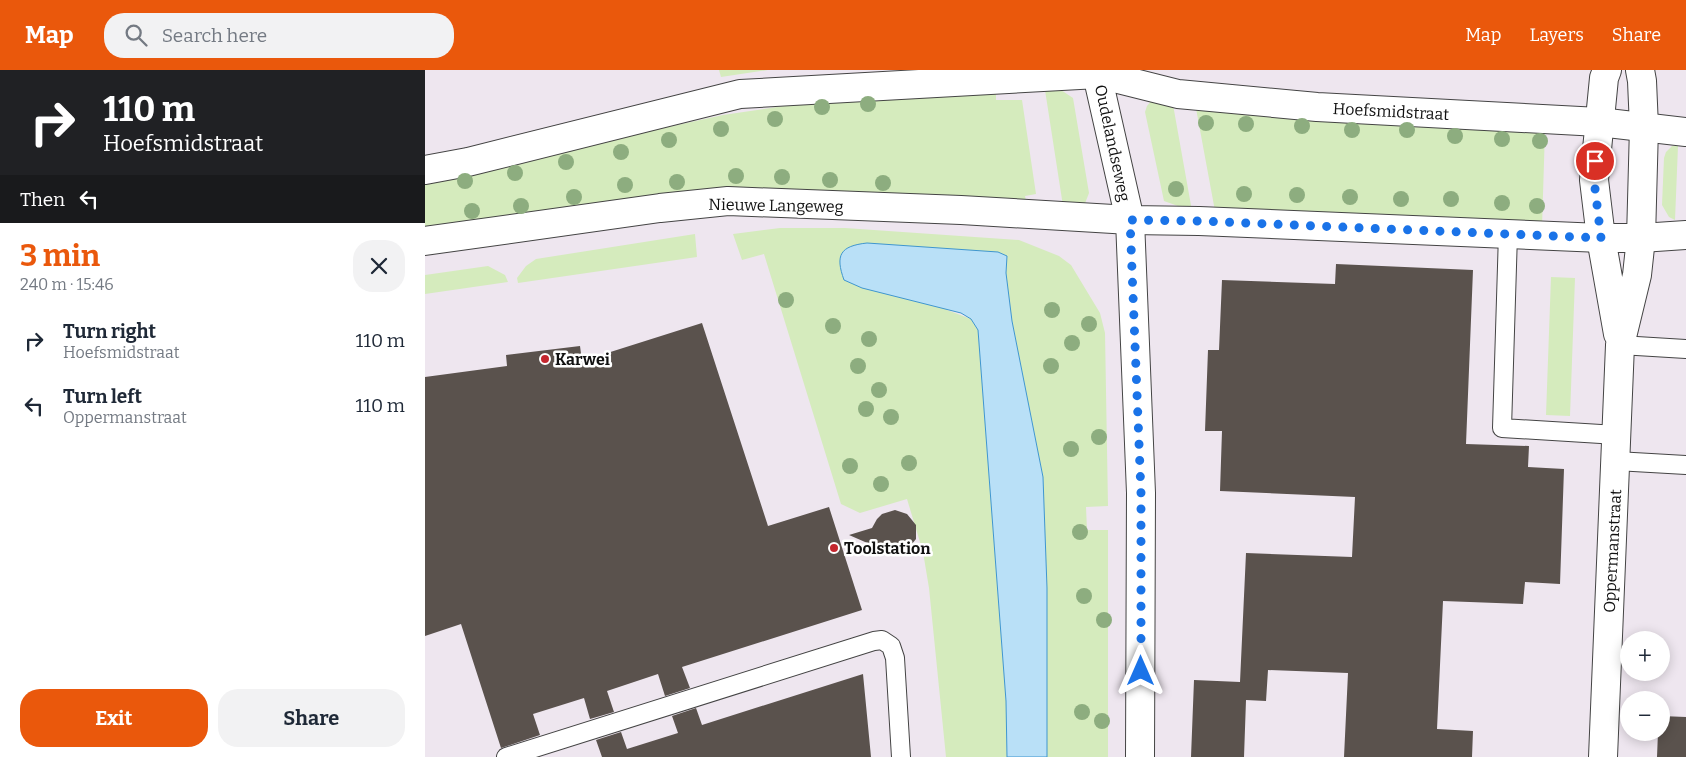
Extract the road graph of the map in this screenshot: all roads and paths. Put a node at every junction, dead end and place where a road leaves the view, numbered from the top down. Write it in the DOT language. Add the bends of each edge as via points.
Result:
graph roads {
  1 [pos="1607,70"];
  2 [pos="1640,70"];
  3 [pos="1097,72"];
  4 [pos="1599,122"];
  5 [pos="1645,127"];
  6 [pos="1686,132"];
  7 [pos="425,170"];
  8 [pos="1130,220"];
  9 [pos="1508,234"];
  10 [pos="1686,234"];
  11 [pos="1601,238"];
  12 [pos="1641,238"];
  13 [pos="425,242"];
  14 [pos="1620,345"];
  15 [pos="1686,349"];
  16 [pos="1616,448"];
  17 [pos="1686,465"];
  18 [pos="505,757"];
  19 [pos="901,757"];
  20 [pos="1140,757"];
  21 [pos="1603,757"];
  1 -- 4 [label="street, Oppermanstraat"];
  2 -- 5 [label="street, Oppermanstraat"];
  3 -- 4 [label="street, Hoefsmidstraat" via="1188,95 1317,107"];
  3 -- 7 [label="street" via="740,94"];
  3 -- 8 [label="street, Oudelandseweg"];
  4 -- 5 [label="street, Hoefsmidstraat"];
  4 -- 11 [label="street, Oppermanstraat" via="1594,180"];
  5 -- 6 [label="street, Hoefsmidstraat"];
  5 -- 12 [label="street, Oppermanstraat"];
  8 -- 9 [label="street"];
  8 -- 13 [label="street, Nieuwe Langeweg" via="728,201"];
  8 -- 20 [label="street, Oudelandseweg" via="1141,493"];
  9 -- 11 [label="street"];
  9 -- 16 [label="lane" via="1503,428"];
  10 -- 12 [label="street"];
  11 -- 12 [label="street"];
  11 -- 14 [label="street, Oppermanstraat"];
  12 -- 14 [label="street, Oppermanstraat" via="1637,275"];
  14 -- 15 [label="lane"];
  14 -- 16 [label="street, Oppermanstraat"];
  16 -- 17 [label="lane"];
  16 -- 21 [label="street, Oppermanstraat"];
  18 -- 19 [label="lane" via="881,640 891,646 895,658"];
}
